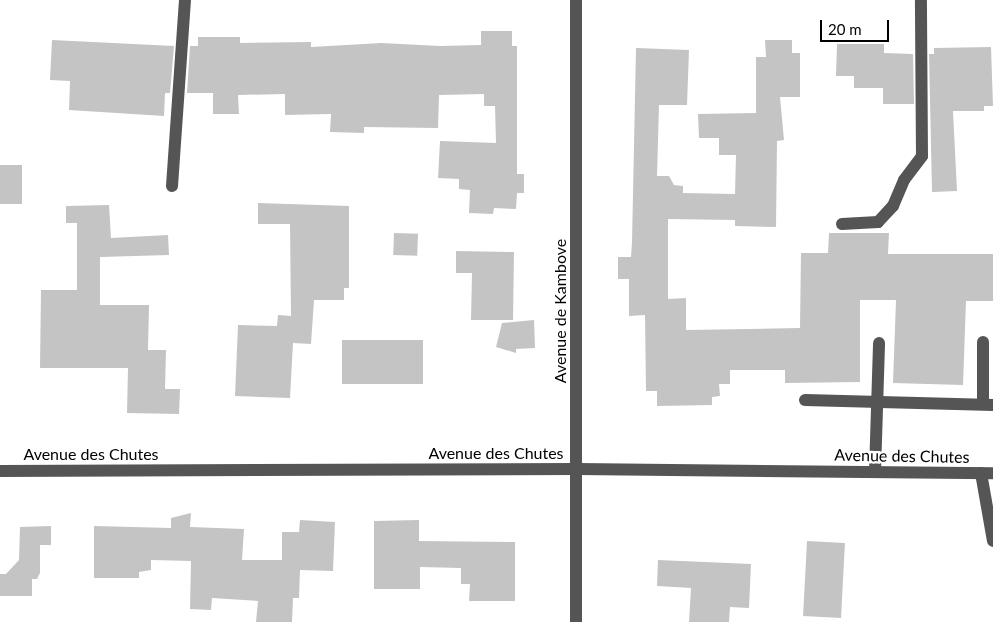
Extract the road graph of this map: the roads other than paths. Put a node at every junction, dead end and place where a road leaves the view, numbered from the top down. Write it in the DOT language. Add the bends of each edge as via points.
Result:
graph roads {
  1 [pos="185,0"];
  2 [pos="576,0"];
  3 [pos="921,0"];
  4 [pos="172,186"];
  5 [pos="842,224"];
  6 [pos="879,342"];
  7 [pos="982,342"];
  8 [pos="805,400"];
  9 [pos="877,402"];
  10 [pos="988,404"];
  11 [pos="577,469"];
  12 [pos="0,471"];
  13 [pos="876,472"];
  14 [pos="987,473"];
  15 [pos="993,541"];
  16 [pos="576,622"];
  1 -- 4 [label="street"];
  2 -- 11 [label="street, Avenue de Kambove"];
  3 -- 5 [label="street" via="922,156 904,180 893,206 878,222"];
  6 -- 9 [label="street"];
  7 -- 10 [label="street"];
  8 -- 9 [label="street"];
  9 -- 10 [label="street"];
  9 -- 13 [label="street"];
  11 -- 12 [label="street, Avenue des Chutes"];
  11 -- 13 [label="street, Avenue des Chutes"];
  11 -- 16 [label="street, Avenue de Kambove"];
  13 -- 14 [label="street, Avenue des Chutes"];
  14 -- 15 [label="street"];
}
